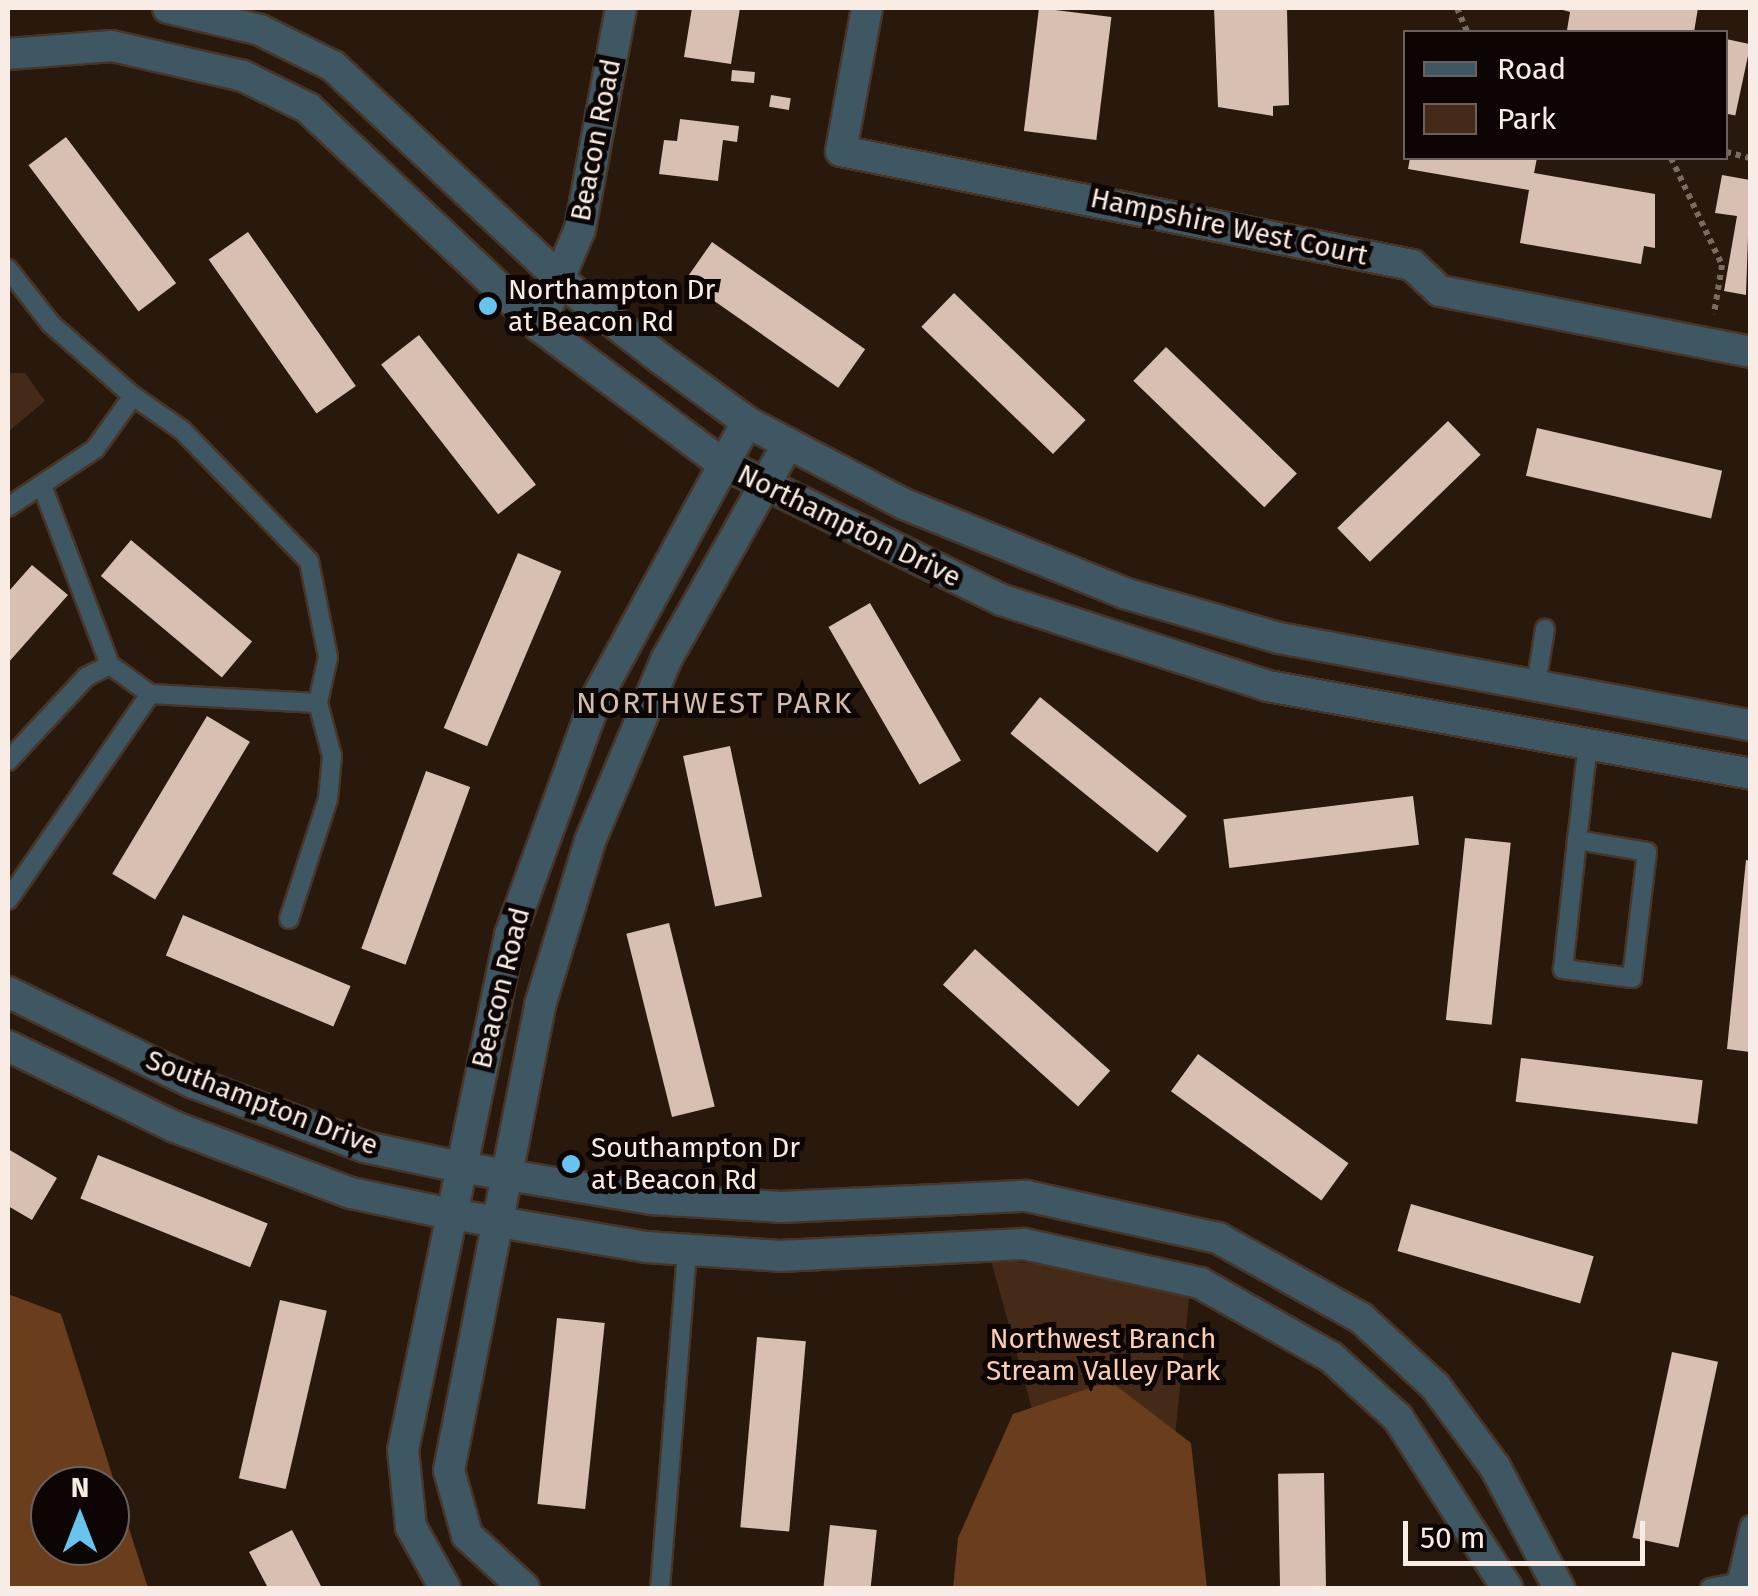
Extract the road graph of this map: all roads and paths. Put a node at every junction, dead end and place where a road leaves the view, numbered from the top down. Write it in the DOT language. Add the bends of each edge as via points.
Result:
graph roads {
  1 [pos="168,8"];
  2 [pos="621,8"];
  3 [pos="867,8"];
  4 [pos="8,54"];
  5 [pos="1671,160"];
  6 [pos="8,268"];
  7 [pos="560,276"];
  8 [pos="539,326"];
  9 [pos="1709,344"];
  10 [pos="1750,352"];
  11 [pos="134,396"];
  12 [pos="746,422"];
  13 [pos="787,445"];
  14 [pos="720,462"];
  15 [pos="43,488"];
  16 [pos="764,488"];
  17 [pos="8,507"];
  18 [pos="1545,629"];
  19 [pos="110,665"];
  20 [pos="1536,685"];
  21 [pos="150,694"];
  22 [pos="318,703"];
  23 [pos="1750,725"];
  24 [pos="1588,744"];
  25 [pos="8,760"];
  26 [pos="1750,774"];
  27 [pos="1577,840"];
  28 [pos="8,900"];
  29 [pos="289,919"];
  30 [pos="8,992"];
  31 [pos="8,1046"];
  32 [pos="460,1167"];
  33 [pos="505,1175"];
  34 [pos="451,1214"];
  35 [pos="497,1223"];
  36 [pos="686,1250"];
  37 [pos="1750,1525"];
  38 [pos="1744,1578"];
  39 [pos="445,1588"];
  40 [pos="524,1588"];
  41 [pos="660,1588"];
  42 [pos="1507,1588"];
  43 [pos="1559,1588"];
  44 [pos="1710,1588"];
  1 -- 7 [label="street, Northampton Drive" via="260,30 333,66"];
  2 -- 7 [label="street, Beacon Road" via="580,229"];
  3 -- 9 [label="street, Hampshire West Court" via="841,152 1412,265 1440,291"];
  4 -- 8 [label="street, Northampton Drive" via="130,50 242,76 308,108"];
  5 -- 9 [label="path" via="1722,265"];
  6 -- 11 [label="lane" via="51,324"];
  7 -- 8 [label="street, Beacon Road"];
  7 -- 12 [label="street, Northampton Drive"];
  8 -- 14 [label="street, Northampton Drive"];
  9 -- 10 [label="street, Hampshire West Court"];
  11 -- 15 [label="lane" via="95,449"];
  11 -- 22 [label="lane" via="182,430 309,561 328,657"];
  12 -- 13 [label="street, Northampton Drive"];
  12 -- 14 [label="street, Beacon Road"];
  13 -- 16 [label="street, Beacon Road"];
  13 -- 20 [label="street, Northampton Drive" via="1020,556 1124,593 1279,638"];
  14 -- 16 [label="street, Northampton Drive"];
  14 -- 32 [label="street, Beacon Road" via="561,782 510,935"];
  15 -- 17 [label="lane"];
  15 -- 19 [label="lane"];
  16 -- 24 [label="street, Northampton Drive" via="1108,639 1268,686"];
  16 -- 33 [label="street, Beacon Road" via="666,660 590,841 540,1005"];
  18 -- 20 [label="lane"];
  19 -- 21 [label="lane"];
  19 -- 25 [label="lane" via="86,678"];
  20 -- 23 [label="street, Northampton Drive"];
  21 -- 22 [label="lane"];
  21 -- 28 [label="lane"];
  22 -- 29 [label="lane" via="332,756 328,798"];
  24 -- 26 [label="street, Northampton Drive"];
  24 -- 27 [label="lane"];
  27 -- 27 [label="lane" via="1562,969 1632,978 1647,852"];
  30 -- 32 [label="street, Southampton Drive" via="194,1082 365,1146"];
  31 -- 34 [label="street, Southampton Drive" via="174,1127 351,1194"];
  32 -- 33 [label="street, Southampton Drive"];
  32 -- 34 [label="street, Beacon Road"];
  33 -- 35 [label="street, Beacon Road"];
  33 -- 43 [label="street, Southampton Drive" via="780,1208 1028,1196 1218,1238 1361,1318 1434,1386 1496,1467"];
  34 -- 35 [label="street, Southampton Drive"];
  34 -- 39 [label="street, Beacon Road" via="403,1450 411,1528"];
  35 -- 36 [label="street, Southampton Drive"];
  35 -- 40 [label="street, Beacon Road" via="449,1470 467,1535"];
  36 -- 41 [label="lane"];
  36 -- 42 [label="street, Southampton Drive" via="780,1256 1024,1244 1200,1283 1331,1357 1398,1418"];
  37 -- 38 [label="lane"];
  38 -- 44 [label="lane"];
}
